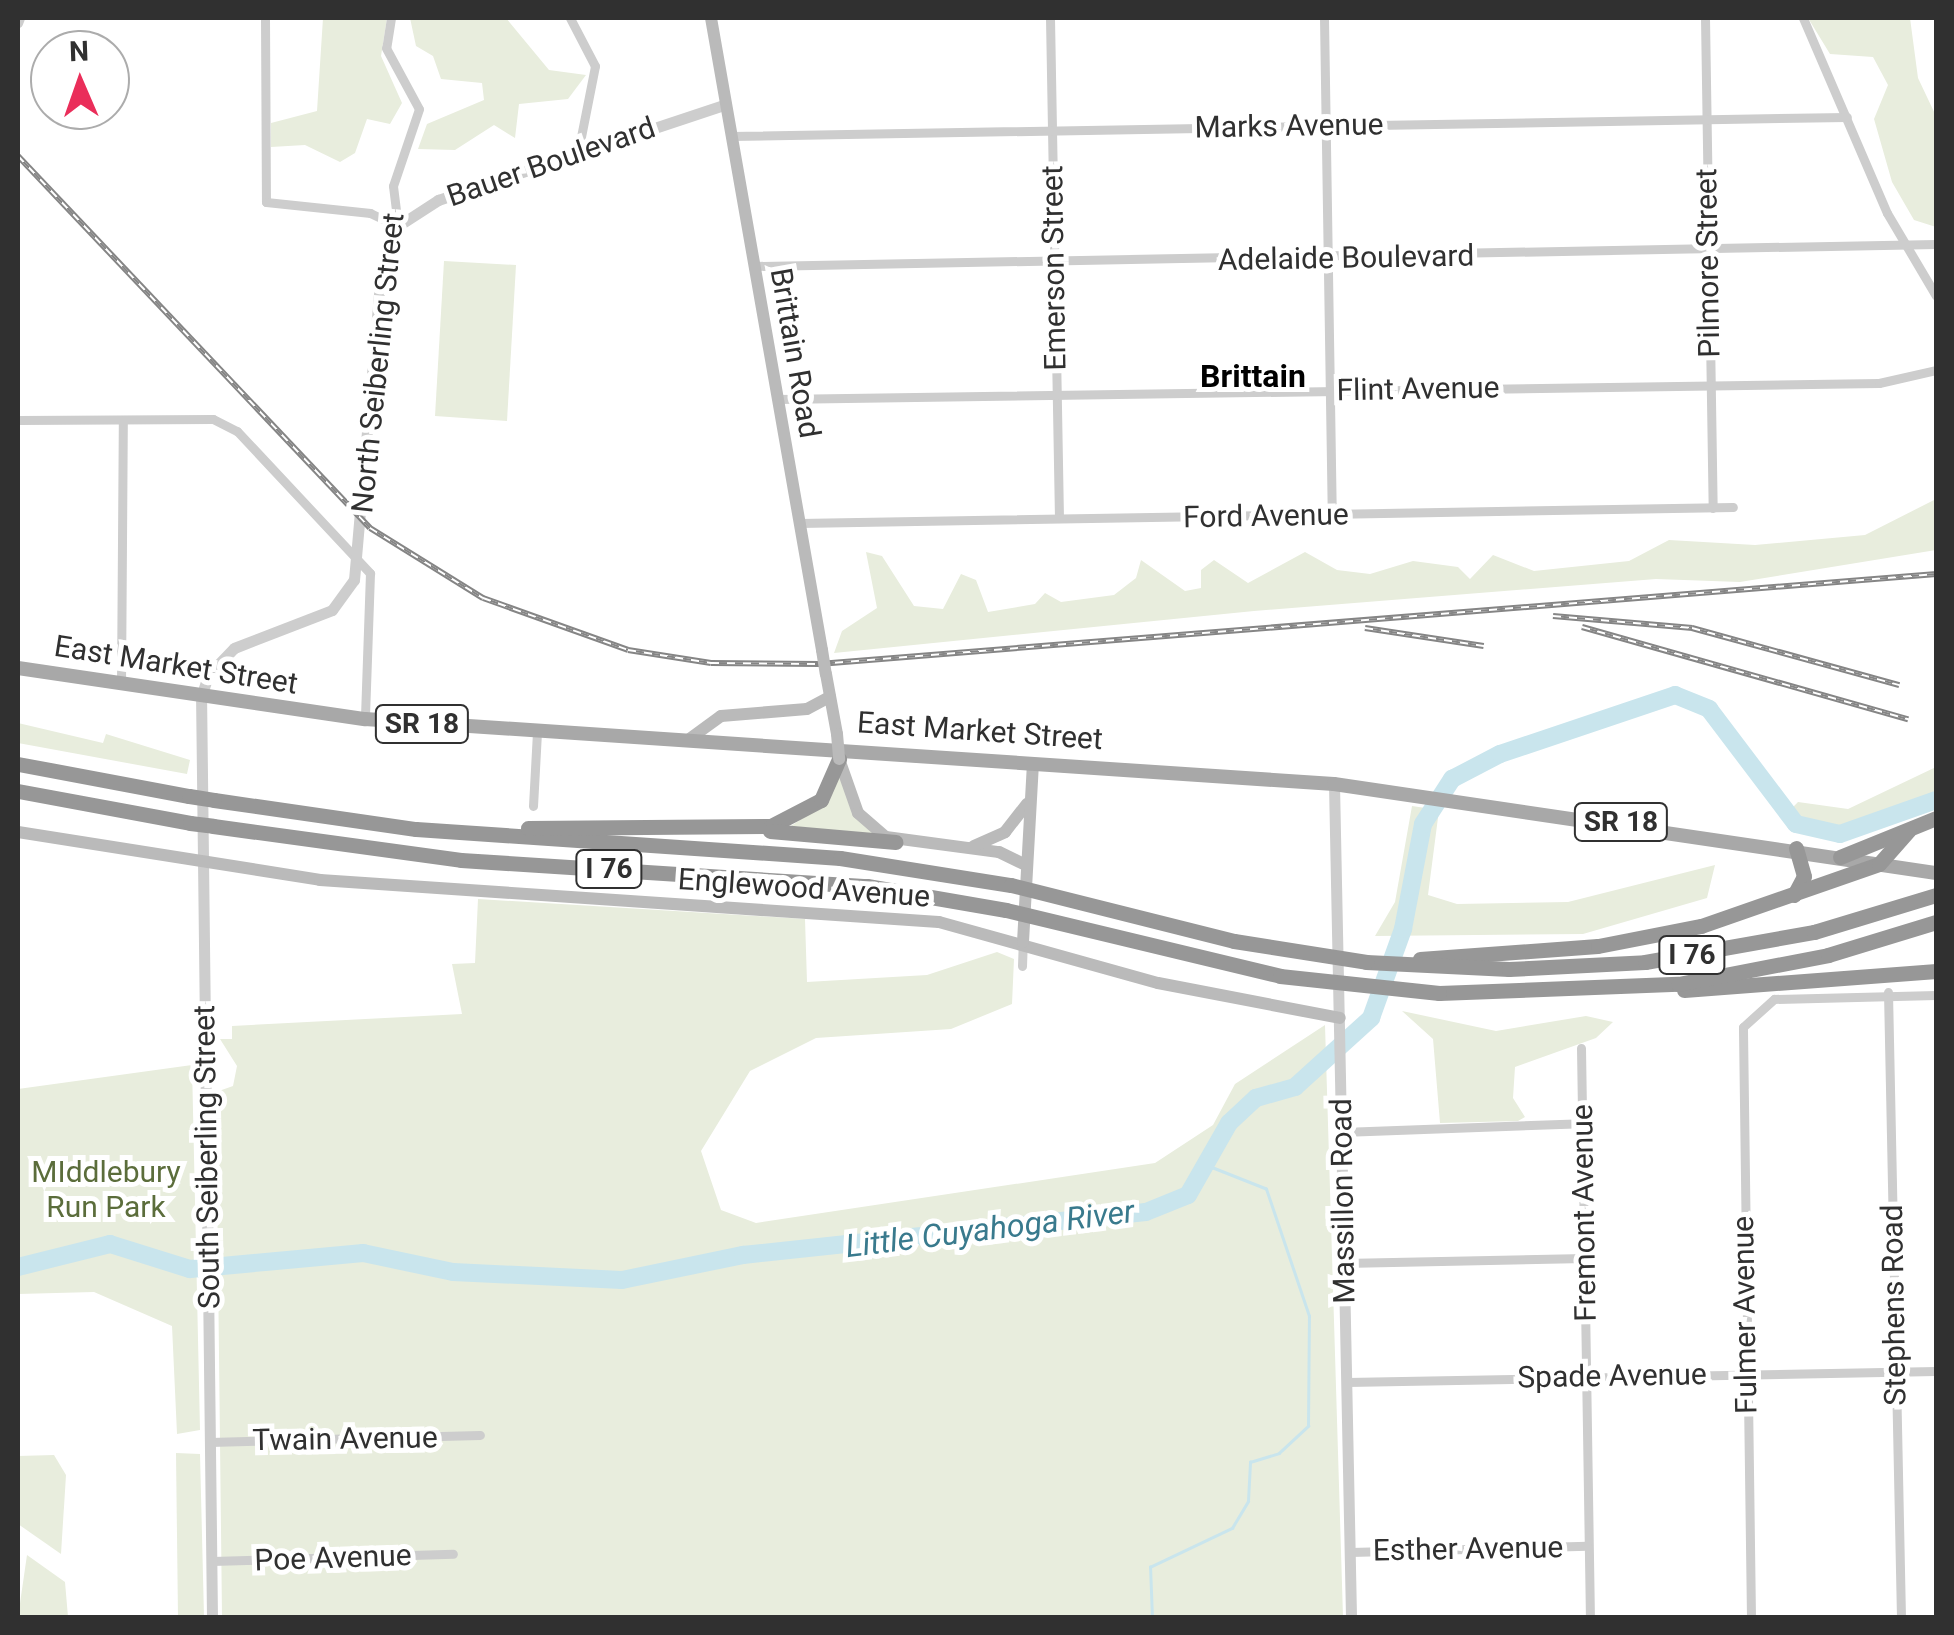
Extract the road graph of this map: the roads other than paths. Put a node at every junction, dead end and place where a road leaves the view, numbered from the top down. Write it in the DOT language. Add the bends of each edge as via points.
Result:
graph roads {
  1 [pos="265,18"];
  2 [pos="391,18"];
  3 [pos="570,18"];
  4 [pos="711,18"];
  5 [pos="1050,18"];
  6 [pos="1324,18"];
  7 [pos="1705,18"];
  8 [pos="1804,18"];
  9 [pos="724,106"];
  10 [pos="1847,117"];
  11 [pos="1705,120"];
  12 [pos="1327,126"];
  13 [pos="1052,130"];
  14 [pos="731,136"];
  15 [pos="578,152"];
  16 [pos="398,226"];
  17 [pos="1936,244"];
  18 [pos="1906,246"];
  19 [pos="1708,253"];
  20 [pos="1325,259"];
  21 [pos="1056,262"];
  22 [pos="755,266"];
  23 [pos="1936,296"];
  24 [pos="1936,370"];
  25 [pos="1710,384"];
  26 [pos="1329,391"];
  27 [pos="1056,394"];
  28 [pos="778,399"];
  29 [pos="18,420"];
  30 [pos="123,420"];
  31 [pos="1732,507"];
  32 [pos="1712,508"];
  33 [pos="1332,515"];
  34 [pos="1059,518"];
  35 [pos="799,523"];
  36 [pos="358,560"];
  37 [pos="18,668"];
  38 [pos="122,684"];
  39 [pos="201,697"];
  40 [pos="830,698"];
  41 [pos="365,720"];
  42 [pos="537,731"];
  43 [pos="688,740"];
  44 [pos="839,759"];
  45 [pos="1032,763"];
  46 [pos="19,765"];
  47 [pos="1334,784"];
  48 [pos="18,791"];
  49 [pos="1030,798"];
  50 [pos="18,799"];
  51 [pos="84,803"];
  52 [pos="533,806"];
  53 [pos="1936,818"];
  54 [pos="416,829"];
  55 [pos="751,830"];
  56 [pos="1908,830"];
  57 [pos="18,832"];
  58 [pos="896,842"];
  59 [pos="970,847"];
  60 [pos="1796,848"];
  61 [pos="1840,857"];
  62 [pos="203,863"];
  63 [pos="1879,864"];
  64 [pos="1026,865"];
  65 [pos="1936,872"];
  66 [pos="1794,894"];
  67 [pos="1936,895"];
  68 [pos="1936,922"];
  69 [pos="1023,942"];
  70 [pos="1440,963"];
  71 [pos="1022,966"];
  72 [pos="1936,971"];
  73 [pos="1640,988"];
  74 [pos="1888,992"];
  75 [pos="1936,995"];
  76 [pos="1340,1018"];
  77 [pos="1581,1048"];
  78 [pos="1582,1124"];
  79 [pos="1342,1132"];
  80 [pos="1585,1258"];
  81 [pos="1344,1263"];
  82 [pos="1895,1371"];
  83 [pos="1936,1371"];
  84 [pos="1746,1374"];
  85 [pos="1588,1376"];
  86 [pos="1347,1382"];
  87 [pos="480,1435"];
  88 [pos="210,1442"];
  89 [pos="1587,1546"];
  90 [pos="1350,1552"];
  91 [pos="454,1554"];
  92 [pos="212,1562"];
  93 [pos="212,1618"];
  94 [pos="1351,1618"];
  95 [pos="1590,1618"];
  96 [pos="1751,1618"];
  97 [pos="1900,1618"];
  1 -- 16 [label="street" via="266,202 370,214"];
  2 -- 16 [label="street, North Seiberling Street" via="386,48 419,108 393,186"];
  3 -- 15 [label="street" via="595,66"];
  4 -- 9 [label="main road, Brittain Road"];
  5 -- 13 [label="street, Emerson Street"];
  6 -- 12 [label="street"];
  7 -- 11 [label="street, Pilmore Street"];
  8 -- 10 [label="street"];
  9 -- 14 [label="main road, Brittain Road"];
  9 -- 15 [label="street, Bauer Boulevard"];
  10 -- 11 [label="street, Marks Avenue"];
  10 -- 18 [label="street"];
  11 -- 12 [label="street, Marks Avenue"];
  11 -- 19 [label="street, Pilmore Street"];
  12 -- 13 [label="street, Marks Avenue"];
  12 -- 20 [label="street"];
  13 -- 14 [label="street, Marks Avenue"];
  13 -- 21 [label="street, Emerson Street"];
  14 -- 22 [label="main road, Brittain Road"];
  15 -- 16 [label="street, Bauer Boulevard" via="415,209"];
  16 -- 36 [label="street, North Seiberling Street" via="381,270"];
  17 -- 18 [label="street, Adelaide Boulevard"];
  18 -- 19 [label="street, Adelaide Boulevard"];
  18 -- 23 [label="street"];
  19 -- 20 [label="street, Adelaide Boulevard"];
  19 -- 25 [label="street, Pilmore Street"];
  20 -- 21 [label="street, Adelaide Boulevard"];
  20 -- 26 [label="street"];
  21 -- 22 [label="street, Adelaide Boulevard"];
  21 -- 27 [label="street, Emerson Street"];
  22 -- 28 [label="main road, Brittain Road"];
  24 -- 25 [label="street, Flint Avenue" via="1879,383"];
  25 -- 26 [label="street, Flint Avenue"];
  25 -- 32 [label="street, Pilmore Street"];
  26 -- 27 [label="street, Flint Avenue"];
  26 -- 33 [label="street"];
  27 -- 28 [label="street, Flint Avenue"];
  27 -- 34 [label="street, Emerson Street"];
  28 -- 35 [label="main road, Brittain Road"];
  29 -- 30 [label="street"];
  30 -- 36 [label="street" via="225,421"];
  30 -- 38 [label="street"];
  31 -- 32 [label="street, Ford Avenue"];
  32 -- 33 [label="street, Ford Avenue"];
  33 -- 34 [label="street, Ford Avenue"];
  34 -- 35 [label="street, Ford Avenue"];
  35 -- 40 [label="main road, Brittain Road, bridge"];
  36 -- 39 [label="street, North Seiberling Street" via="332,610 226,652"];
  36 -- 41 [label="street" via="373,588"];
  37 -- 38 [label="main road, East Market Street / SR 18"];
  38 -- 39 [label="main road, East Market Street / SR 18"];
  39 -- 41 [label="main road, East Market Street / SR 18"];
  39 -- 62 [label="street, South Seiberling Street"];
  40 -- 43 [label="main road" via="807,709 721,716"];
  40 -- 44 [label="main road, Brittain Road, bridge"];
  41 -- 42 [label="main road, East Market Street / SR 18"];
  42 -- 43 [label="main road, East Market Street / SR 18"];
  42 -- 52 [label="street"];
  43 -- 45 [label="main road, East Market Street / SR 18"];
  44 -- 55 [label="highway" via="814,808"];
  44 -- 58 [label="main road, Brittain Road" via="858,812"];
  45 -- 47 [label="main road, East Market Street / SR 18"];
  45 -- 49 [label="main road"];
  46 -- 54 [label="highway, I 76, bridge"];
  47 -- 60 [label="main road, East Market Street / SR 18"];
  47 -- 76 [label="street, Massillon Road"];
  48 -- 51 [label="highway, I 76"];
  49 -- 59 [label="main road" via="1005,832"];
  49 -- 64 [label="main road"];
  50 -- 51 [label="highway"];
  51 -- 73 [label="highway, I 76, bridge" via="462,860 868,886 1006,910 1280,976 1440,994"];
  53 -- 56 [label="highway"];
  54 -- 55 [label="highway"];
  54 -- 70 [label="highway, I 76, bridge" via="840,858 1011,885 1234,941 1366,962"];
  55 -- 58 [label="highway"];
  56 -- 61 [label="highway"];
  56 -- 63 [label="highway"];
  57 -- 62 [label="main road, Englewood Avenue"];
  58 -- 59 [label="main road"];
  59 -- 64 [label="main road"];
  60 -- 61 [label="main road, East Market Street / SR 18"];
  60 -- 66 [label="highway" via="1804,876"];
  61 -- 63 [label="main road, East Market Street / SR 18"];
  62 -- 69 [label="main road, Englewood Avenue" via="320,880 938,922"];
  62 -- 88 [label="street, South Seiberling Street"];
  63 -- 65 [label="main road, East Market Street / SR 18"];
  63 -- 66 [label="highway"];
  64 -- 69 [label="main road"];
  66 -- 70 [label="highway" via="1632,940"];
  67 -- 70 [label="highway, I 76" via="1724,951 1577,967"];
  68 -- 73 [label="highway, I 76" via="1776,967"];
  69 -- 71 [label="street"];
  69 -- 76 [label="main road, Englewood Avenue" via="1158,983"];
  72 -- 73 [label="highway"];
  74 -- 75 [label="street"];
  74 -- 82 [label="street, Stephens Road"];
  74 -- 84 [label="street, Fulmer Avenue" via="1774,999 1749,1014 1740,1051"];
  76 -- 79 [label="street, Massillon Road"];
  77 -- 78 [label="street, Fremont Avenue"];
  78 -- 79 [label="street"];
  78 -- 80 [label="street, Fremont Avenue"];
  79 -- 81 [label="street, Massillon Road"];
  80 -- 81 [label="street"];
  80 -- 85 [label="street, Fremont Avenue"];
  81 -- 86 [label="street, Massillon Road"];
  82 -- 83 [label="street, Spade Avenue"];
  82 -- 84 [label="street, Spade Avenue"];
  82 -- 97 [label="street, Stephens Road"];
  84 -- 85 [label="street, Spade Avenue"];
  84 -- 96 [label="street, Fulmer Avenue"];
  85 -- 86 [label="street, Spade Avenue"];
  85 -- 89 [label="street, Fremont Avenue"];
  86 -- 90 [label="street, Massillon Road"];
  87 -- 88 [label="street, Twain Avenue"];
  88 -- 92 [label="street, South Seiberling Street"];
  89 -- 90 [label="street, Esther Avenue"];
  89 -- 95 [label="street, Fremont Avenue"];
  90 -- 94 [label="street, Massillon Road"];
  91 -- 92 [label="street, Poe Avenue"];
  92 -- 93 [label="street, South Seiberling Street"];
}
